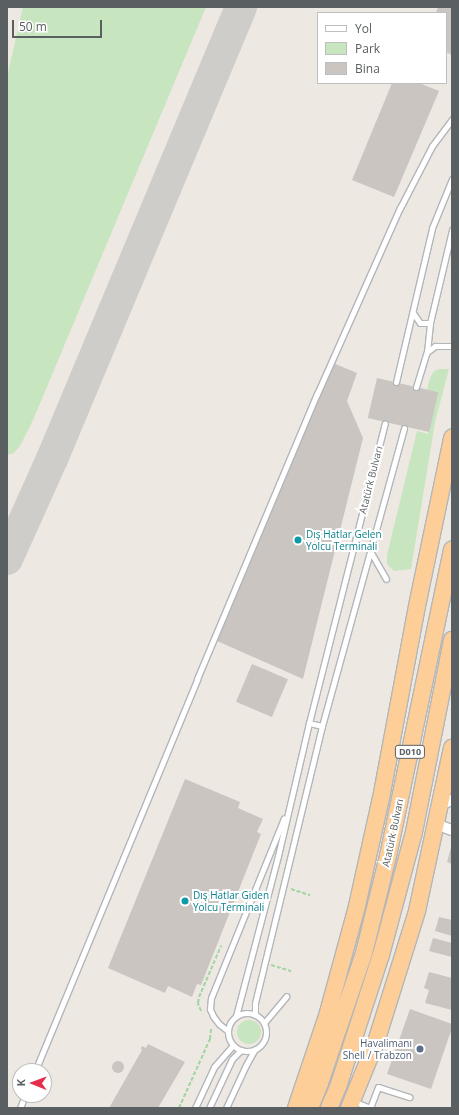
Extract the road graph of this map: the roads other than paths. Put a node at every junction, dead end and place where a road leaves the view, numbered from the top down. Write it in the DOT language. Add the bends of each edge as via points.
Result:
graph roads {
  1 [pos="452,119"];
  2 [pos="452,179"];
  3 [pos="452,230"];
  4 [pos="413,314"];
  5 [pos="430,323"];
  6 [pos="452,346"];
  7 [pos="427,352"];
  8 [pos="396,382"];
  9 [pos="416,387"];
  10 [pos="386,423"];
  11 [pos="404,428"];
  12 [pos="452,438"];
  13 [pos="452,550"];
  14 [pos="370,551"];
  15 [pos="386,579"];
  16 [pos="452,640"];
  17 [pos="309,723"];
  18 [pos="322,726"];
  19 [pos="452,748"];
  20 [pos="446,803"];
  21 [pos="289,805"];
  22 [pos="436,824"];
  23 [pos="452,830"];
  24 [pos="287,996"];
  25 [pos="255,1015"];
  26 [pos="236,1016"];
  27 [pos="264,1023"];
  28 [pos="228,1031"];
  29 [pos="232,1045"];
  30 [pos="255,1049"];
  31 [pos="241,1050"];
  32 [pos="38,1063"];
  33 [pos="409,1097"];
  34 [pos="351,1104"];
  35 [pos="196,1105"];
  36 [pos="209,1108"];
  37 [pos="226,1108"];
  38 [pos="296,1108"];
  39 [pos="310,1108"];
  40 [pos="329,1108"];
  1 -- 32 [label="lane" via="432,146 400,208 324,380 197,678"];
  2 -- 4 [label="lane" via="432,228"];
  3 -- 5 [label="lane"];
  4 -- 5 [label="lane" via="420,323"];
  4 -- 8 [label="lane"];
  5 -- 7 [label="lane"];
  6 -- 7 [label="lane" via="435,346"];
  7 -- 9 [label="lane"];
  10 -- 17 [label="lane, Atatürk Bulvarı"];
  11 -- 14 [label="lane, Atatürk Bulvarı"];
  12 -- 38 [label="highway" via="382,793 357,906 327,1016"];
  13 -- 39 [label="highway, Atatürk Bulvarı / D010" via="388,856 364,953"];
  14 -- 15 [label="lane"];
  14 -- 18 [label="lane, Atatürk Bulvarı"];
  16 -- 40 [label="highway, Atatürk Bulvarı / D010" via="414,832 381,955 340,1084"];
  17 -- 18 [label="lane"];
  17 -- 21 [label="lane, Atatürk Bulvarı"];
  18 -- 25 [label="lane, Atatürk Bulvarı" via="255,1003"];
  19 -- 20 [label="highway"];
  20 -- 22 [label="highway"];
  21 -- 26 [label="lane, Atatürk Bulvarı"];
  21 -- 28 [label="lane, Atatürk Bulvarı" via="211,998 210,1009 213,1016"];
  22 -- 23 [label="street"];
  22 -- 34 [label="highway" via="409,936 376,1042"];
  24 -- 27 [label="lane"];
  25 -- 26 [label="lane"];
  25 -- 27 [label="lane"];
  26 -- 28 [label="lane, Atatürk Bulvarı"];
  27 -- 30 [label="lane" via="264,1041"];
  28 -- 29 [label="lane, Atatürk Bulvarı"];
  29 -- 31 [label="lane"];
  29 -- 35 [label="lane" via="214,1067"];
  30 -- 31 [label="lane"];
  30 -- 37 [label="lane"];
  31 -- 36 [label="lane" via="232,1059"];
  33 -- 34 [label="lane" via="378,1087 370,1108"];
}
